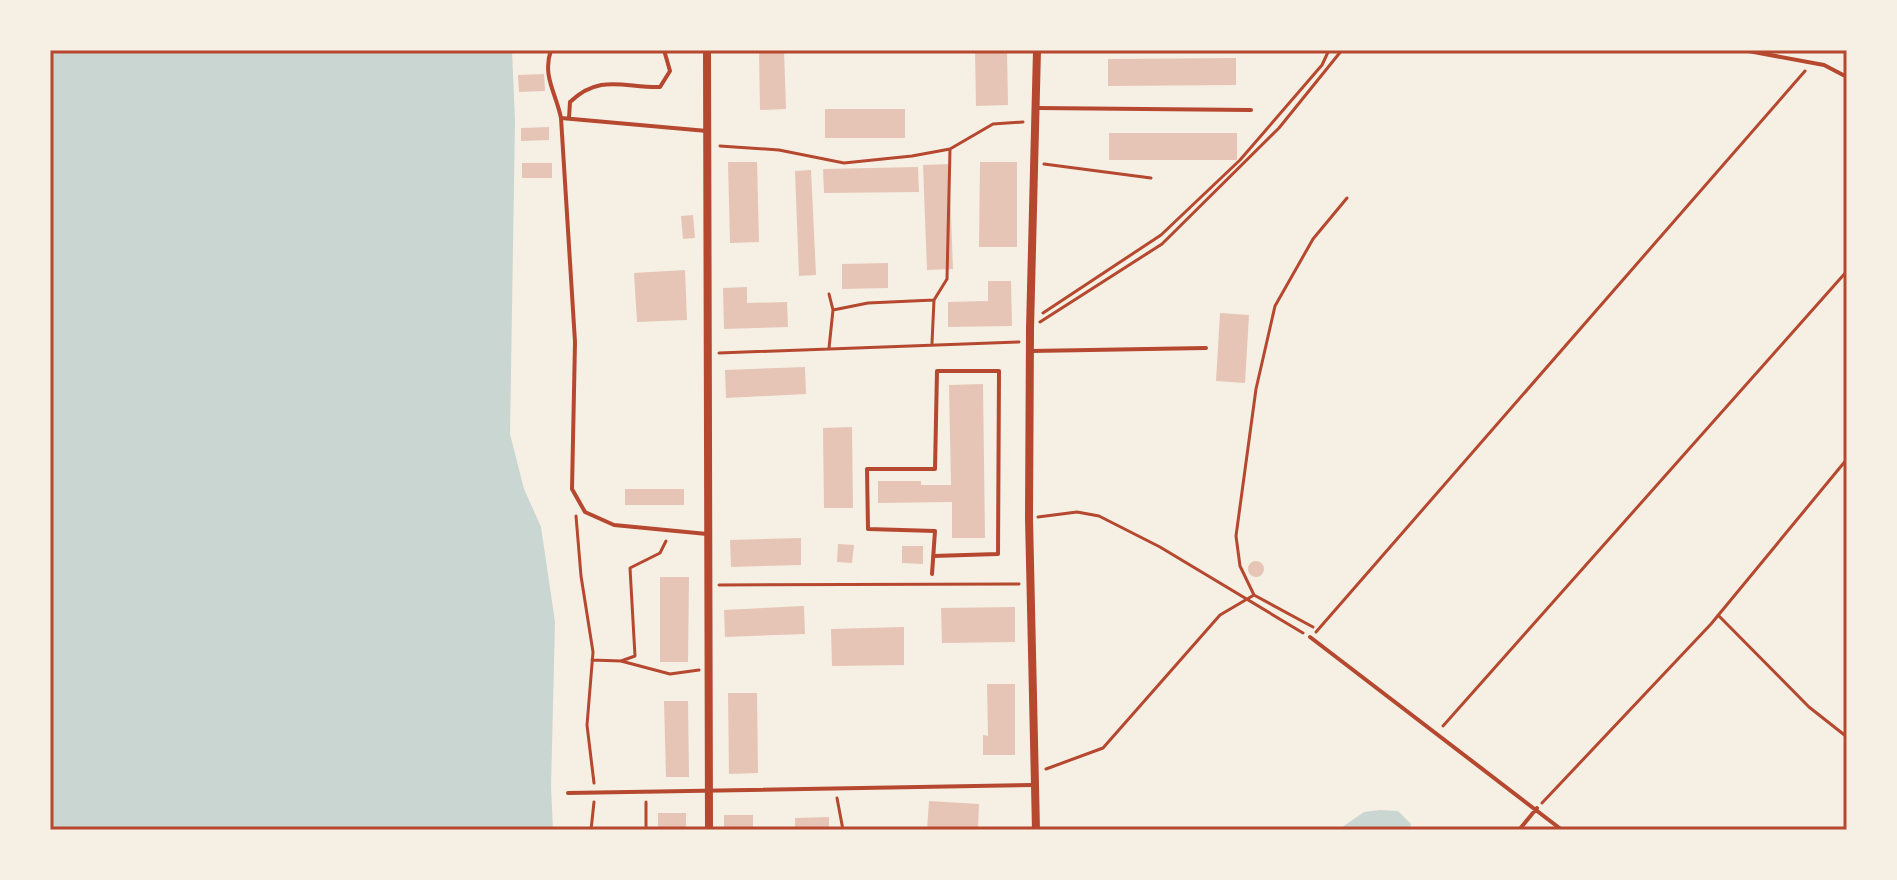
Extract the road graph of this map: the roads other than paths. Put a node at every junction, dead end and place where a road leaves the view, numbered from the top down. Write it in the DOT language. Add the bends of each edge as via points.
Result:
graph roads {
  1 [pos="551,50"];
  2 [pos="664,50"];
  3 [pos="707,50"];
  4 [pos="1037,50"];
  5 [pos="1743,50"];
  6 [pos="1847,77"];
  7 [pos="1037,108"];
  8 [pos="1251,110"];
  9 [pos="561,118"];
  10 [pos="569,119"];
  11 [pos="708,131"];
  12 [pos="1206,348"];
  13 [pos="1031,351"];
  14 [pos="707,534"];
  15 [pos="933,556"];
  16 [pos="932,574"];
  17 [pos="1311,638"];
  18 [pos="1036,785"];
  19 [pos="710,789"];
  20 [pos="568,793"];
  21 [pos="1537,808"];
  22 [pos="709,830"];
  23 [pos="1036,830"];
  24 [pos="1519,830"];
  25 [pos="1562,830"];
  1 -- 9 [label="lane" via="547,77"];
  2 -- 10 [label="lane" via="670,71 660,87 614,82 594,86 570,102"];
  3 -- 11 [label="street"];
  4 -- 7 [label="street"];
  5 -- 6 [label="lane" via="1824,65"];
  7 -- 8 [label="lane"];
  7 -- 13 [label="street"];
  9 -- 10 [label="lane"];
  9 -- 14 [label="lane" via="575,342 572,489 585,512 614,525"];
  10 -- 11 [label="lane"];
  11 -- 14 [label="street"];
  12 -- 13 [label="lane"];
  13 -- 18 [label="street"];
  14 -- 19 [label="street"];
  15 -- 15 [label="lane" via="998,554 999,371 937,371 935,469 867,469 868,529 935,531"];
  15 -- 16 [label="lane"];
  17 -- 21 [label="lane"];
  18 -- 19 [label="lane"];
  18 -- 23 [label="street"];
  19 -- 20 [label="lane"];
  19 -- 22 [label="street"];
  21 -- 24 [label="lane"];
  21 -- 25 [label="lane"];
}
